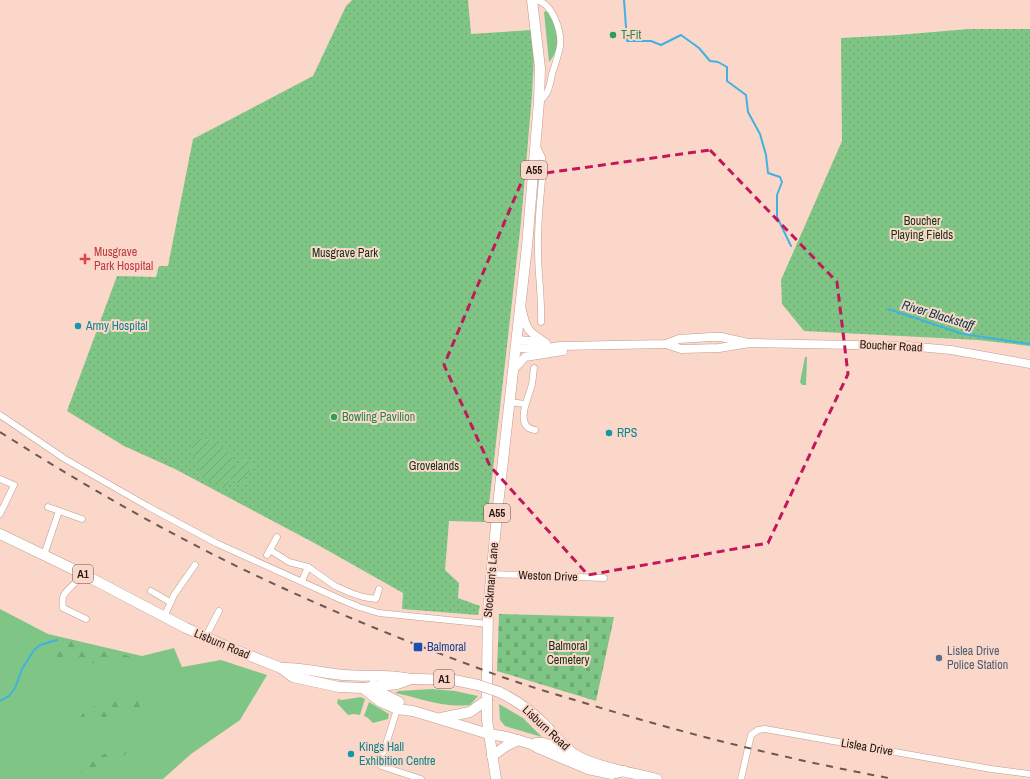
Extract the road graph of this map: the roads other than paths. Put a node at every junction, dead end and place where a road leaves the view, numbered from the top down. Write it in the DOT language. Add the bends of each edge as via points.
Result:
graph roads {
  1 [pos="532,0"];
  2 [pos="536,0"];
  3 [pos="555,66"];
  4 [pos="540,68"];
  5 [pos="539,101"];
  6 [pos="536,143"];
  7 [pos="527,246"];
  8 [pos="538,251"];
  9 [pos="520,303"];
  10 [pos="541,322"];
  11 [pos="546,343"];
  12 [pos="517,344"];
  13 [pos="561,346"];
  14 [pos="581,347"];
  15 [pos="1030,364"];
  16 [pos="534,368"];
  17 [pos="513,370"];
  18 [pos="509,402"];
  19 [pos="525,404"];
  20 [pos="0,415"];
  21 [pos="535,430"];
  22 [pos="0,479"];
  23 [pos="48,507"];
  24 [pos="59,511"];
  25 [pos="0,514"];
  26 [pos="82,520"];
  27 [pos="0,534"];
  28 [pos="277,537"];
  29 [pos="44,555"];
  30 [pos="195,565"];
  31 [pos="308,567"];
  32 [pos="80,573"];
  33 [pos="492,574"];
  34 [pos="604,578"];
  35 [pos="302,581"];
  36 [pos="379,589"];
  37 [pos="151,591"];
  38 [pos="170,602"];
  39 [pos="219,611"];
  40 [pos="164,616"];
  41 [pos="86,619"];
  42 [pos="488,624"];
  43 [pos="205,638"];
  44 [pos="281,668"];
  45 [pos="344,675"];
  46 [pos="411,679"];
  47 [pos="363,688"];
  48 [pos="375,688"];
  49 [pos="487,700"];
  50 [pos="398,706"];
  51 [pos="439,718"];
  52 [pos="489,734"];
  53 [pos="518,740"];
  54 [pos="531,744"];
  55 [pos="569,750"];
  56 [pos="492,756"];
  57 [pos="624,771"];
  58 [pos="1030,774"];
  59 [pos="421,779"];
  60 [pos="496,779"];
  61 [pos="657,779"];
  62 [pos="741,779"];
  1 -- 4 [label="main road, Stockman's Lane / A55"];
  2 -- 3 [label="street, Stockman's Lane" via="546,5 558,28 560,46"];
  3 -- 4 [label="street"];
  3 -- 5 [label="street, Stockman's Lane" via="547,94"];
  4 -- 5 [label="main road, Stockman's Lane / A55"];
  5 -- 6 [label="main road, Stockman's Lane / A55"];
  6 -- 7 [label="main road, Stockman's Lane / A55"];
  6 -- 8 [label="street, Stockman's Lane" via="543,167"];
  7 -- 8 [label="street"];
  7 -- 9 [label="main road, Stockman's Lane / A55"];
  8 -- 10 [label="street, Stockman's Lane"];
  9 -- 11 [label="street" via="524,321 530,332"];
  9 -- 12 [label="main road, Stockman's Lane / A55"];
  11 -- 12 [label="street, Boucher Road"];
  11 -- 13 [label="street, Boucher Road"];
  12 -- 13 [label="street, Boucher Road" via="539,349"];
  12 -- 17 [label="main road, Stockman's Lane / A55"];
  13 -- 14 [label="street, Boucher Road"];
  14 -- 15 [label="street, Boucher Road" via="666,344 681,349 719,348 750,343 907,346 958,351"];
  14 -- 17 [label="street" via="525,357"];
  16 -- 19 [label="street"];
  17 -- 18 [label="main road, Stockman's Lane / A55"];
  18 -- 19 [label="street"];
  18 -- 33 [label="main road, Stockman's Lane / A55"];
  19 -- 21 [label="street" via="526,426"];
  20 -- 35 [label="street" via="65,459 148,506 216,543"];
  22 -- 25 [label="street" via="14,485"];
  23 -- 24 [label="street"];
  24 -- 26 [label="street"];
  24 -- 29 [label="street"];
  27 -- 29 [label="main road, A1"];
  28 -- 31 [label="street" via="269,553"];
  29 -- 32 [label="main road, A1"];
  30 -- 38 [label="street"];
  31 -- 35 [label="street"];
  31 -- 36 [label="street" via="335,586 363,597 376,599"];
  32 -- 40 [label="main road, A1"];
  32 -- 41 [label="street" via="76,583 63,596 62,602 63,608"];
  33 -- 34 [label="street, Weston Drive"];
  33 -- 42 [label="main road, Stockman's Lane / A55"];
  35 -- 42 [label="street" via="354,605 379,613"];
  37 -- 38 [label="street"];
  38 -- 40 [label="street"];
  39 -- 43 [label="street"];
  40 -- 43 [label="main road, Lisburn Road / A1"];
  42 -- 49 [label="main road, Stockman's Lane / A55"];
  43 -- 44 [label="main road, Lisburn Road / A1"];
  44 -- 45 [label="main road, Lisburn Road / A1"];
  44 -- 47 [label="main road, Lisburn Road / A1" via="293,676 310,681 339,687"];
  45 -- 46 [label="main road, Lisburn Road / A1" via="398,676"];
  45 -- 48 [label="main road, A1" via="348,680 369,682"];
  46 -- 48 [label="main road, Lisburn Road / A1"];
  46 -- 55 [label="main road, Lisburn Road / A1, bridge" via="454,680 499,692 534,714"];
  47 -- 48 [label="main road, Lisburn Road / A1"];
  47 -- 50 [label="main road, A1" via="381,702"];
  48 -- 50 [label="main road, A1"];
  49 -- 51 [label="main road" via="470,712"];
  49 -- 52 [label="main road, Stockman's Lane / A55"];
  50 -- 51 [label="main road, A1"];
  50 -- 59 [label="street" via="380,764"];
  51 -- 52 [label="main road, A1"];
  52 -- 53 [label="main road, A1"];
  52 -- 56 [label="main road, A55"];
  53 -- 54 [label="main road, A1"];
  53 -- 56 [label="main road"];
  54 -- 55 [label="main road, A1" via="542,743"];
  54 -- 57 [label="main road, A1" via="588,769 612,774"];
  55 -- 57 [label="main road, Lisburn Road / A1" via="584,759"];
  56 -- 60 [label="main road, A55"];
  57 -- 61 [label="main road, Lisburn Road / A1"];
  58 -- 62 [label="street, Lislea Drive" via="765,729 751,735"];
}
